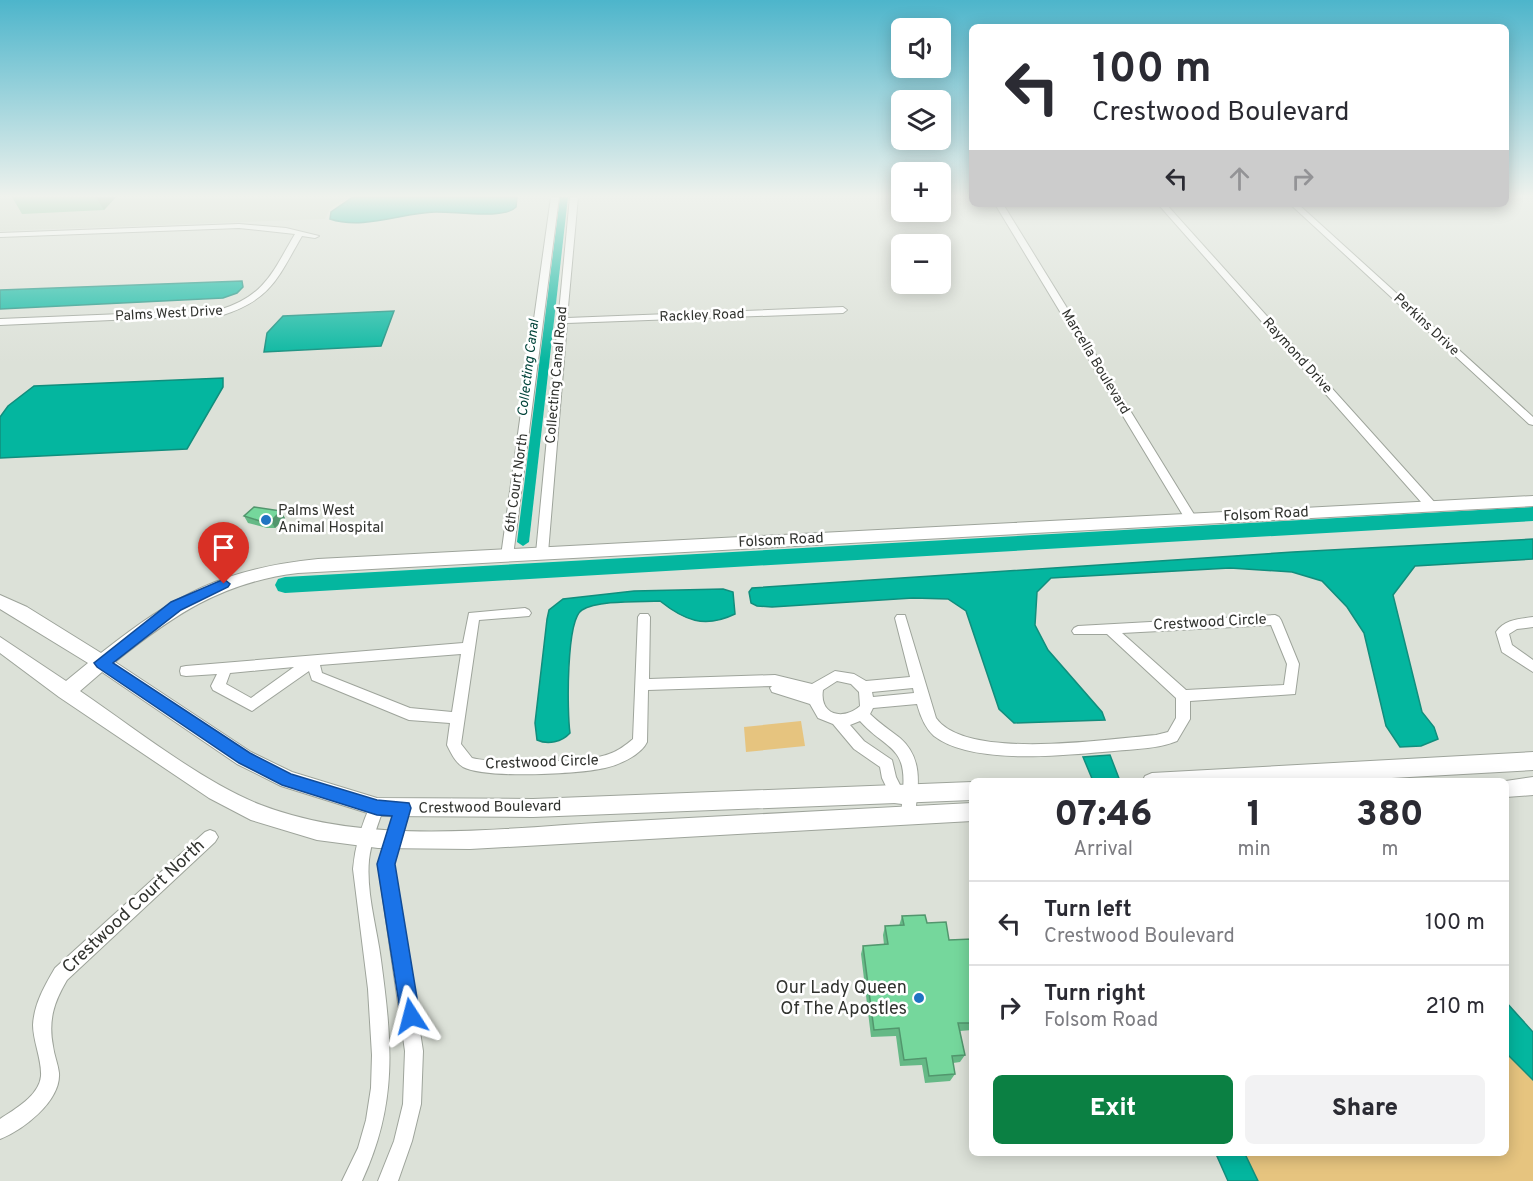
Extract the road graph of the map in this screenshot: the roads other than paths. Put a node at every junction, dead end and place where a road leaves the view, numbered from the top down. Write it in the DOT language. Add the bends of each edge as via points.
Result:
graph roads {
  1 [pos="289,252"];
  2 [pos="548,252"];
  3 [pos="569,252"];
  4 [pos="1028,252"];
  5 [pos="1205,252"];
  6 [pos="1347,252"];
  7 [pos="843,310"];
  8 [pos="562,321"];
  9 [pos="0,322"];
  10 [pos="1533,422"];
  11 [pos="1533,501"];
  12 [pos="1433,508"];
  13 [pos="1191,519"];
  14 [pos="542,554"];
  15 [pos="507,556"];
  16 [pos="0,602"];
  17 [pos="525,613"];
  18 [pos="644,617"];
  19 [pos="902,618"];
  20 [pos="1533,622"];
  21 [pos="1108,628"];
  22 [pos="1078,631"];
  23 [pos="0,644"];
  24 [pos="468,648"];
  25 [pos="312,661"];
  26 [pos="102,663"];
  27 [pos="1533,667"];
  28 [pos="226,668"];
  29 [pos="186,671"];
  30 [pos="642,685"];
  31 [pos="920,690"];
  32 [pos="817,691"];
  33 [pos="65,692"];
  34 [pos="1183,696"];
  35 [pos="865,700"];
  36 [pos="457,717"];
  37 [pos="838,721"];
  38 [pos="1533,761"];
  39 [pos="1225,778"];
  40 [pos="1533,786"];
  41 [pos="1509,788"];
  42 [pos="967,791"];
  43 [pos="904,794"];
  44 [pos="377,807"];
  45 [pos="403,808"];
  46 [pos="969,812"];
  47 [pos="908,815"];
  48 [pos="210,837"];
  49 [pos="366,837"];
  50 [pos="393,839"];
  51 [pos="0,1130"];
  52 [pos="352,1181"];
  53 [pos="388,1181"];
  1 -- 9 [label="street, Palms West Drive" via="267,290 237,309"];
  2 -- 15 [label="street, 6th Court North"];
  3 -- 8 [label="street, Collecting Canal Road"];
  4 -- 13 [label="street, Marcella Boulevard"];
  5 -- 12 [label="street, Raymond Drive"];
  6 -- 10 [label="street, Perkins Drive"];
  7 -- 8 [label="street, Rackley Road"];
  8 -- 14 [label="street, Collecting Canal Road"];
  11 -- 12 [label="main road, Folsom Road"];
  12 -- 13 [label="main road, Folsom Road"];
  13 -- 14 [label="main road, Folsom Road"];
  14 -- 15 [label="main road, Folsom Road"];
  15 -- 26 [label="main road, Folsom Road" via="318,565 239,578 176,606"];
  16 -- 26 [label="main road, Crestwood Boulevard"];
  17 -- 24 [label="street, Crestwood Circle" via="473,616"];
  18 -- 30 [label="street, Crestwood Circle"];
  19 -- 31 [label="street"];
  20 -- 27 [label="street" via="1514,624 1502,632 1506,648"];
  21 -- 22 [label="street, Crestwood Circle"];
  21 -- 34 [label="street"];
  21 -- 34 [label="street, Crestwood Circle" via="1275,620 1293,664 1290,690"];
  23 -- 33 [label="main road, Crestwood Boulevard"];
  24 -- 25 [label="street"];
  24 -- 36 [label="street, Crestwood Circle"];
  25 -- 28 [label="street"];
  25 -- 28 [label="street" via="252,705 218,686"];
  25 -- 36 [label="street" via="317,676 409,714"];
  26 -- 33 [label="main road, Folsom Road"];
  26 -- 44 [label="main road, Crestwood Boulevard" via="244,758 288,780"];
  28 -- 29 [label="street"];
  30 -- 32 [label="street" via="759,682"];
  30 -- 36 [label="street, Crestwood Circle" via="640,742 604,762 490,768 469,763 460,757 454,745"];
  31 -- 34 [label="street" via="928,719 941,733 962,744 1011,750 1172,737 1183,719"];
  31 -- 35 [label="street"];
  32 -- 35 [label="street" via="835,676 844,676"];
  32 -- 37 [label="street" via="823,714"];
  33 -- 49 [label="main road, Crestwood Boulevard" via="202,784 258,813"];
  35 -- 37 [label="street" via="848,721"];
  35 -- 43 [label="street" via="871,726 906,753 911,777"];
  37 -- 43 [label="street" via="859,745 886,764 889,778"];
  38 -- 39 [label="main road"];
  40 -- 41 [label="main road"];
  42 -- 43 [label="main road, Crestwood Boulevard"];
  43 -- 45 [label="main road, Crestwood Boulevard" via="533,808"];
  43 -- 47 [label="street"];
  44 -- 45 [label="main road, Crestwood Boulevard"];
  44 -- 49 [label="street"];
  45 -- 50 [label="street"];
  46 -- 47 [label="main road, Crestwood Boulevard"];
  47 -- 50 [label="main road, Crestwood Boulevard" via="501,838"];
  48 -- 51 [label="street, Crestwood Court North" via="61,974 41,1017 50,1075 46,1090 34,1106"];
  49 -- 50 [label="main road, Crestwood Boulevard"];
  49 -- 52 [label="street" via="361,869 382,1060 378,1108"];
  50 -- 53 [label="street" via="386,864 414,1051 412,1104"];
}
